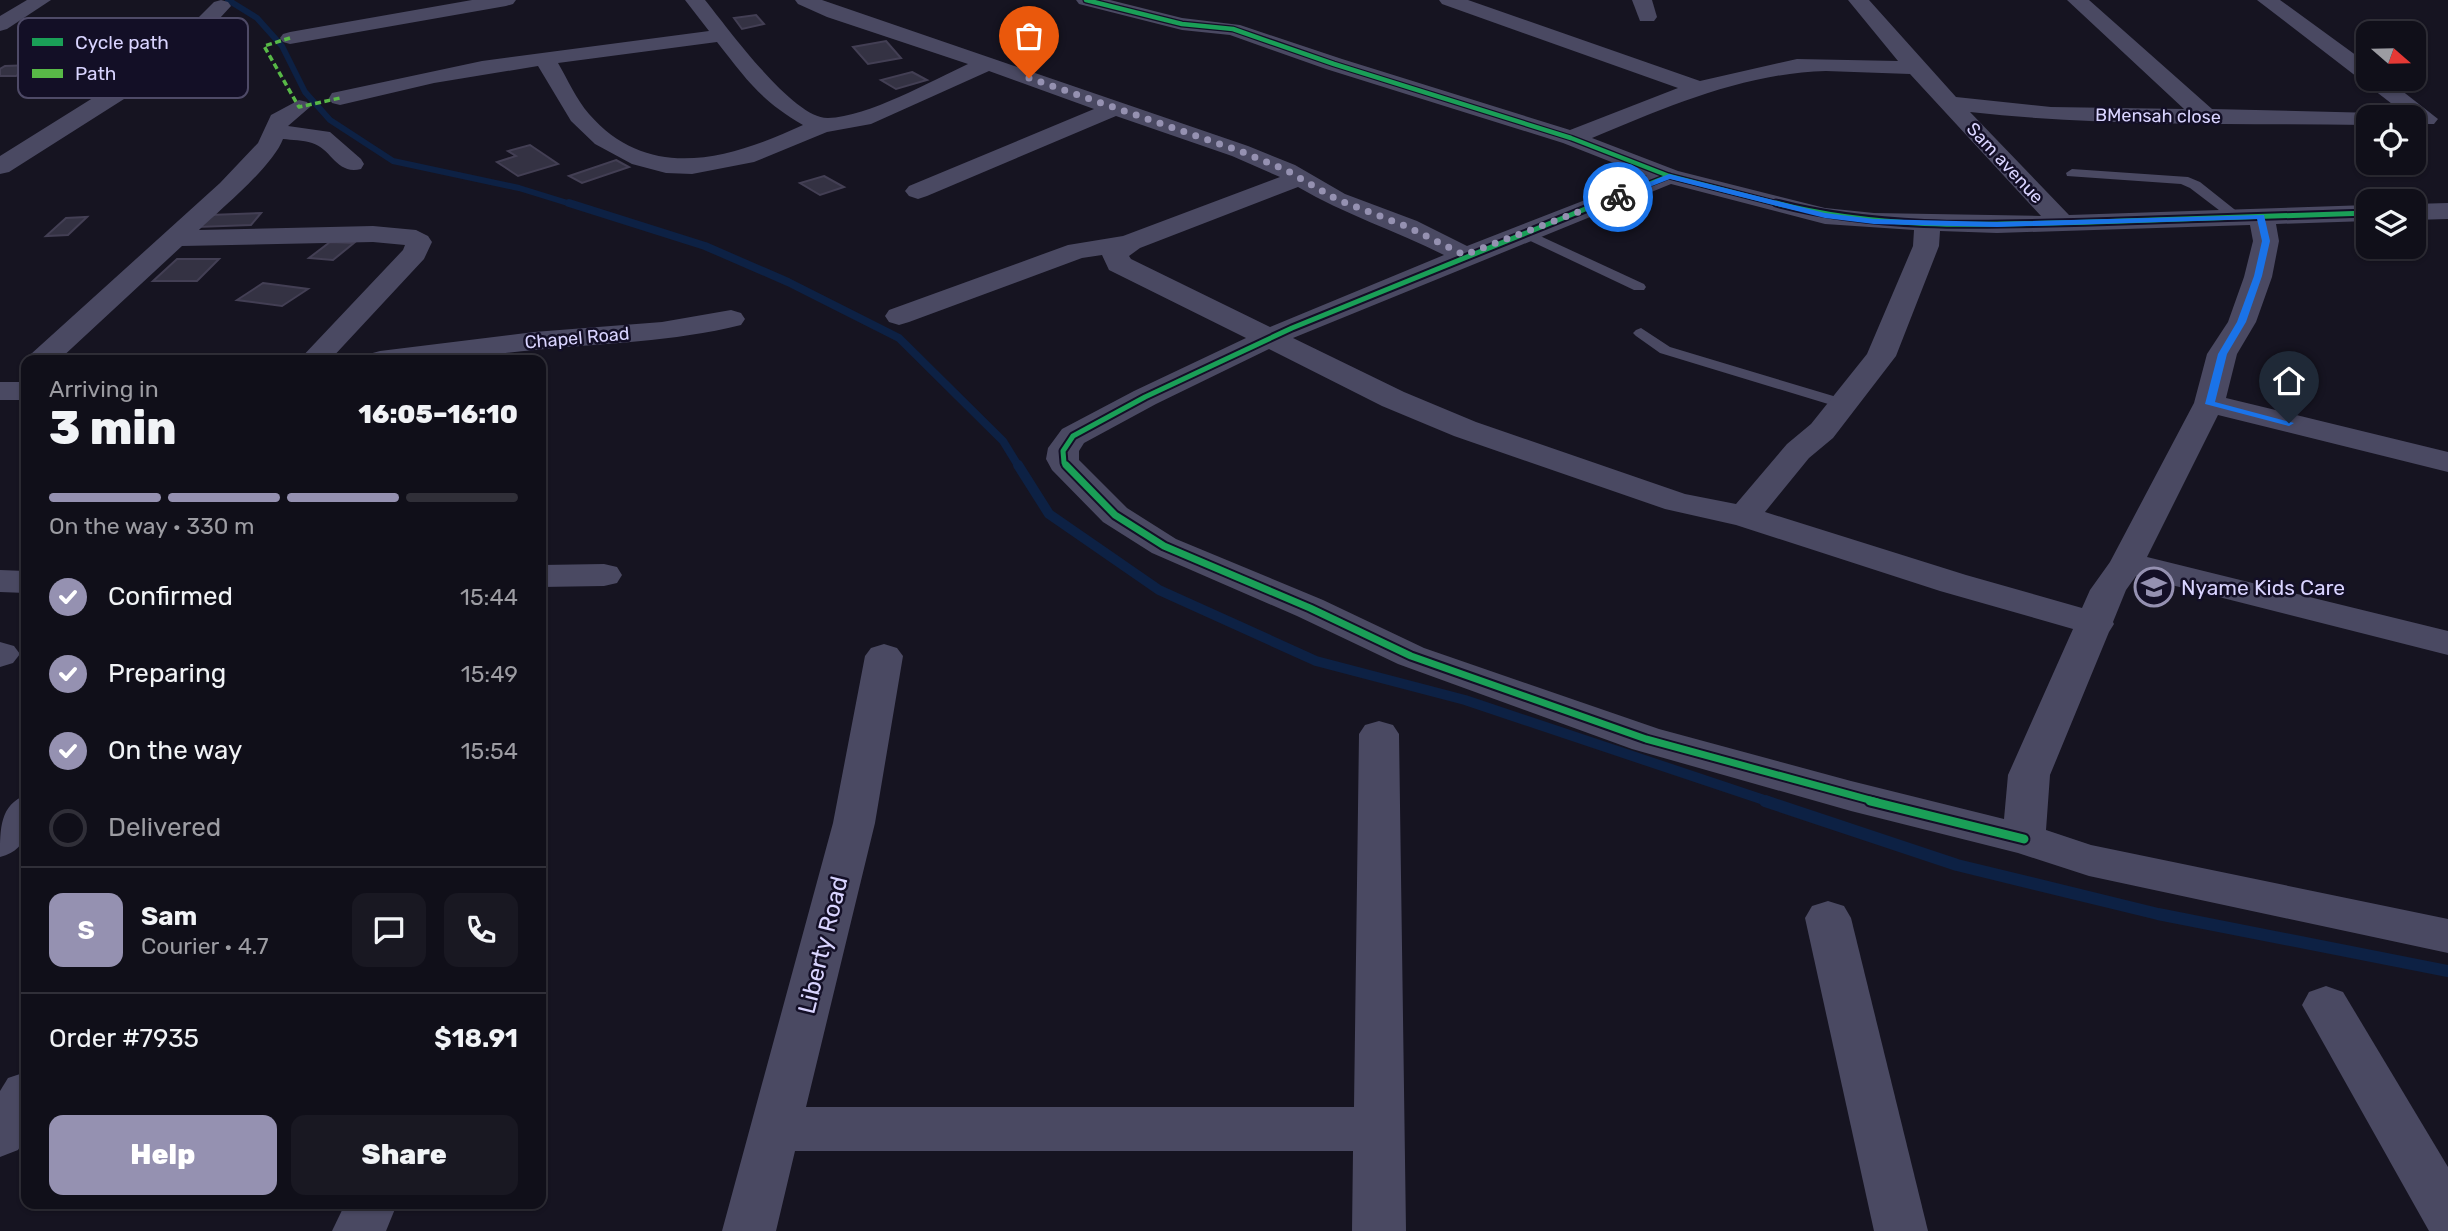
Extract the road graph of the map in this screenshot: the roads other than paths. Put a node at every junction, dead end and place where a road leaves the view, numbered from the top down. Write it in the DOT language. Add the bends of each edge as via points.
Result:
graph roads {
  1 [pos="41,0"];
  2 [pos="506,0"];
  3 [pos="805,0"];
  4 [pos="1086,0"];
  5 [pos="1449,0"];
  6 [pos="1858,0"];
  7 [pos="2077,0"];
  8 [pos="2267,0"];
  9 [pos="701,1"];
  10 [pos="1184,5"];
  11 [pos="221,6"];
  12 [pos="209,18"];
  13 [pos="0,25"];
  14 [pos="1233,29"];
  15 [pos="722,35"];
  16 [pos="290,38"];
  17 [pos="546,60"];
  18 [pos="989,63"];
  19 [pos="2356,66"];
  20 [pos="1916,68"];
  21 [pos="1696,88"];
  22 [pos="2390,91"];
  23 [pos="109,98"];
  24 [pos="340,98"];
  25 [pos="1950,103"];
  26 [pos="299,107"];
  27 [pos="1116,108"];
  28 [pos="2208,118"];
  29 [pos="2356,118"];
  30 [pos="2429,119"];
  31 [pos="821,126"];
  32 [pos="273,131"];
  33 [pos="1571,138"];
  34 [pos="352,164"];
  35 [pos="0,167"];
  36 [pos="2072,173"];
  37 [pos="1669,176"];
  38 [pos="1299,178"];
  39 [pos="918,191"];
  40 [pos="2448,211"];
  41 [pos="2426,212"];
  42 [pos="2356,214"];
  43 [pos="2249,217"];
  44 [pos="2060,222"];
  45 [pos="1928,224"];
  46 [pos="1525,233"];
  47 [pos="172,238"];
  48 [pos="1129,243"];
  49 [pos="1464,255"];
  50 [pos="1639,287"];
  51 [pos="899,316"];
  52 [pos="731,319"];
  53 [pos="1641,333"];
  54 [pos="1272,339"];
  55 [pos="530,351"];
  56 [pos="47,355"];
  57 [pos="319,355"];
  58 [pos="463,355"];
  59 [pos="1844,404"];
  60 [pos="2209,404"];
  61 [pos="2448,462"];
  62 [pos="1744,516"];
  63 [pos="2127,563"];
  64 [pos="604,575"];
  65 [pos="546,576"];
  66 [pos="0,581"];
  67 [pos="21,582"];
  68 [pos="2096,624"];
  69 [pos="2448,643"];
  70 [pos="884,656"];
  71 [pos="1379,734"];
  72 [pos="21,816"];
  73 [pos="2024,839"];
  74 [pos="0,842"];
  75 [pos="21,855"];
  76 [pos="0,856"];
  77 [pos="1828,918"];
  78 [pos="2448,936"];
  79 [pos="2326,1005"];
  80 [pos="21,1101"];
  81 [pos="776,1129"];
  82 [pos="1379,1129"];
  83 [pos="0,1135"];
  84 [pos="370,1209"];
  85 [pos="2448,1216"];
  86 [pos="359,1231"];
  87 [pos="749,1231"];
  88 [pos="1379,1231"];
  89 [pos="1901,1231"];
  1 -- 13 [label="street"];
  2 -- 16 [label="street"];
  3 -- 18 [label="street"];
  4 -- 14 [label="street" via="1182,24"];
  5 -- 21 [label="street"];
  6 -- 20 [label="street, Sam avenue"];
  7 -- 28 [label="street"];
  8 -- 19 [label="street"];
  9 -- 15 [label="street"];
  10 -- 14 [label="street"];
  11 -- 12 [label="street"];
  14 -- 33 [label="street"];
  15 -- 17 [label="street"];
  15 -- 31 [label="street" via="765,88"];
  17 -- 24 [label="street" via="383,86"];
  17 -- 31 [label="street" via="575,112 597,135 627,155 657,166 687,169 751,156"];
  18 -- 27 [label="street"];
  18 -- 31 [label="street" via="863,119"];
  20 -- 21 [label="street" via="1799,66"];
  20 -- 25 [label="street, Sam avenue"];
  21 -- 33 [label="street"];
  22 -- 30 [label="street"];
  23 -- 35 [label="street"];
  25 -- 28 [label="street, BMensah close" via="2051,114"];
  25 -- 44 [label="street, Sam avenue"];
  26 -- 32 [label="street" via="279,120"];
  27 -- 38 [label="street" via="1240,151"];
  27 -- 39 [label="street"];
  28 -- 29 [label="street, BMensah close"];
  32 -- 34 [label="street" via="323,136"];
  32 -- 47 [label="street" via="269,145 229,188"];
  33 -- 37 [label="street"];
  36 -- 43 [label="lane" via="2183,180"];
  37 -- 45 [label="street" via="1825,216"];
  37 -- 46 [label="street"];
  38 -- 48 [label="street"];
  38 -- 49 [label="street"];
  40 -- 41 [label="street"];
  42 -- 43 [label="street"];
  43 -- 44 [label="street"];
  43 -- 60 [label="street" via="2266,241 2242,322 2222,354"];
  44 -- 45 [label="street"];
  45 -- 59 [label="street" via="1926,246 1881,356"];
  46 -- 49 [label="street"];
  46 -- 50 [label="lane"];
  47 -- 56 [label="street"];
  47 -- 57 [label="street" via="373,234 407,236 419,242 415,253"];
  48 -- 51 [label="street" via="1077,251"];
  48 -- 54 [label="street" via="1115,254 1119,264"];
  49 -- 54 [label="street"];
  52 -- 55 [label="street, Chapel Road"];
  53 -- 59 [label="lane" via="1665,350"];
  54 -- 62 [label="street" via="1465,429 1677,502"];
  54 -- 73 [label="street" via="1146,395 1073,436 1065,445 1063,463 1115,515 1164,546 1411,656 1646,739"];
  55 -- 58 [label="street, Chapel Road"];
  59 -- 62 [label="street"];
  60 -- 61 [label="street"];
  60 -- 63 [label="street"];
  62 -- 68 [label="street"];
  63 -- 68 [label="street" via="2108,590"];
  63 -- 69 [label="street"];
  64 -- 65 [label="street"];
  66 -- 67 [label="street"];
  68 -- 73 [label="street" via="2029,775"];
  70 -- 81 [label="street, Liberty Road" via="854,823"];
  71 -- 82 [label="street"];
  72 -- 74 [label="street"];
  73 -- 78 [label="street" via="2089,860"];
  75 -- 76 [label="street"];
  77 -- 89 [label="street"];
  79 -- 85 [label="street"];
  80 -- 83 [label="street"];
  81 -- 82 [label="street"];
  81 -- 87 [label="street, Liberty Road"];
  82 -- 88 [label="street"];
  84 -- 86 [label="street"];
}
